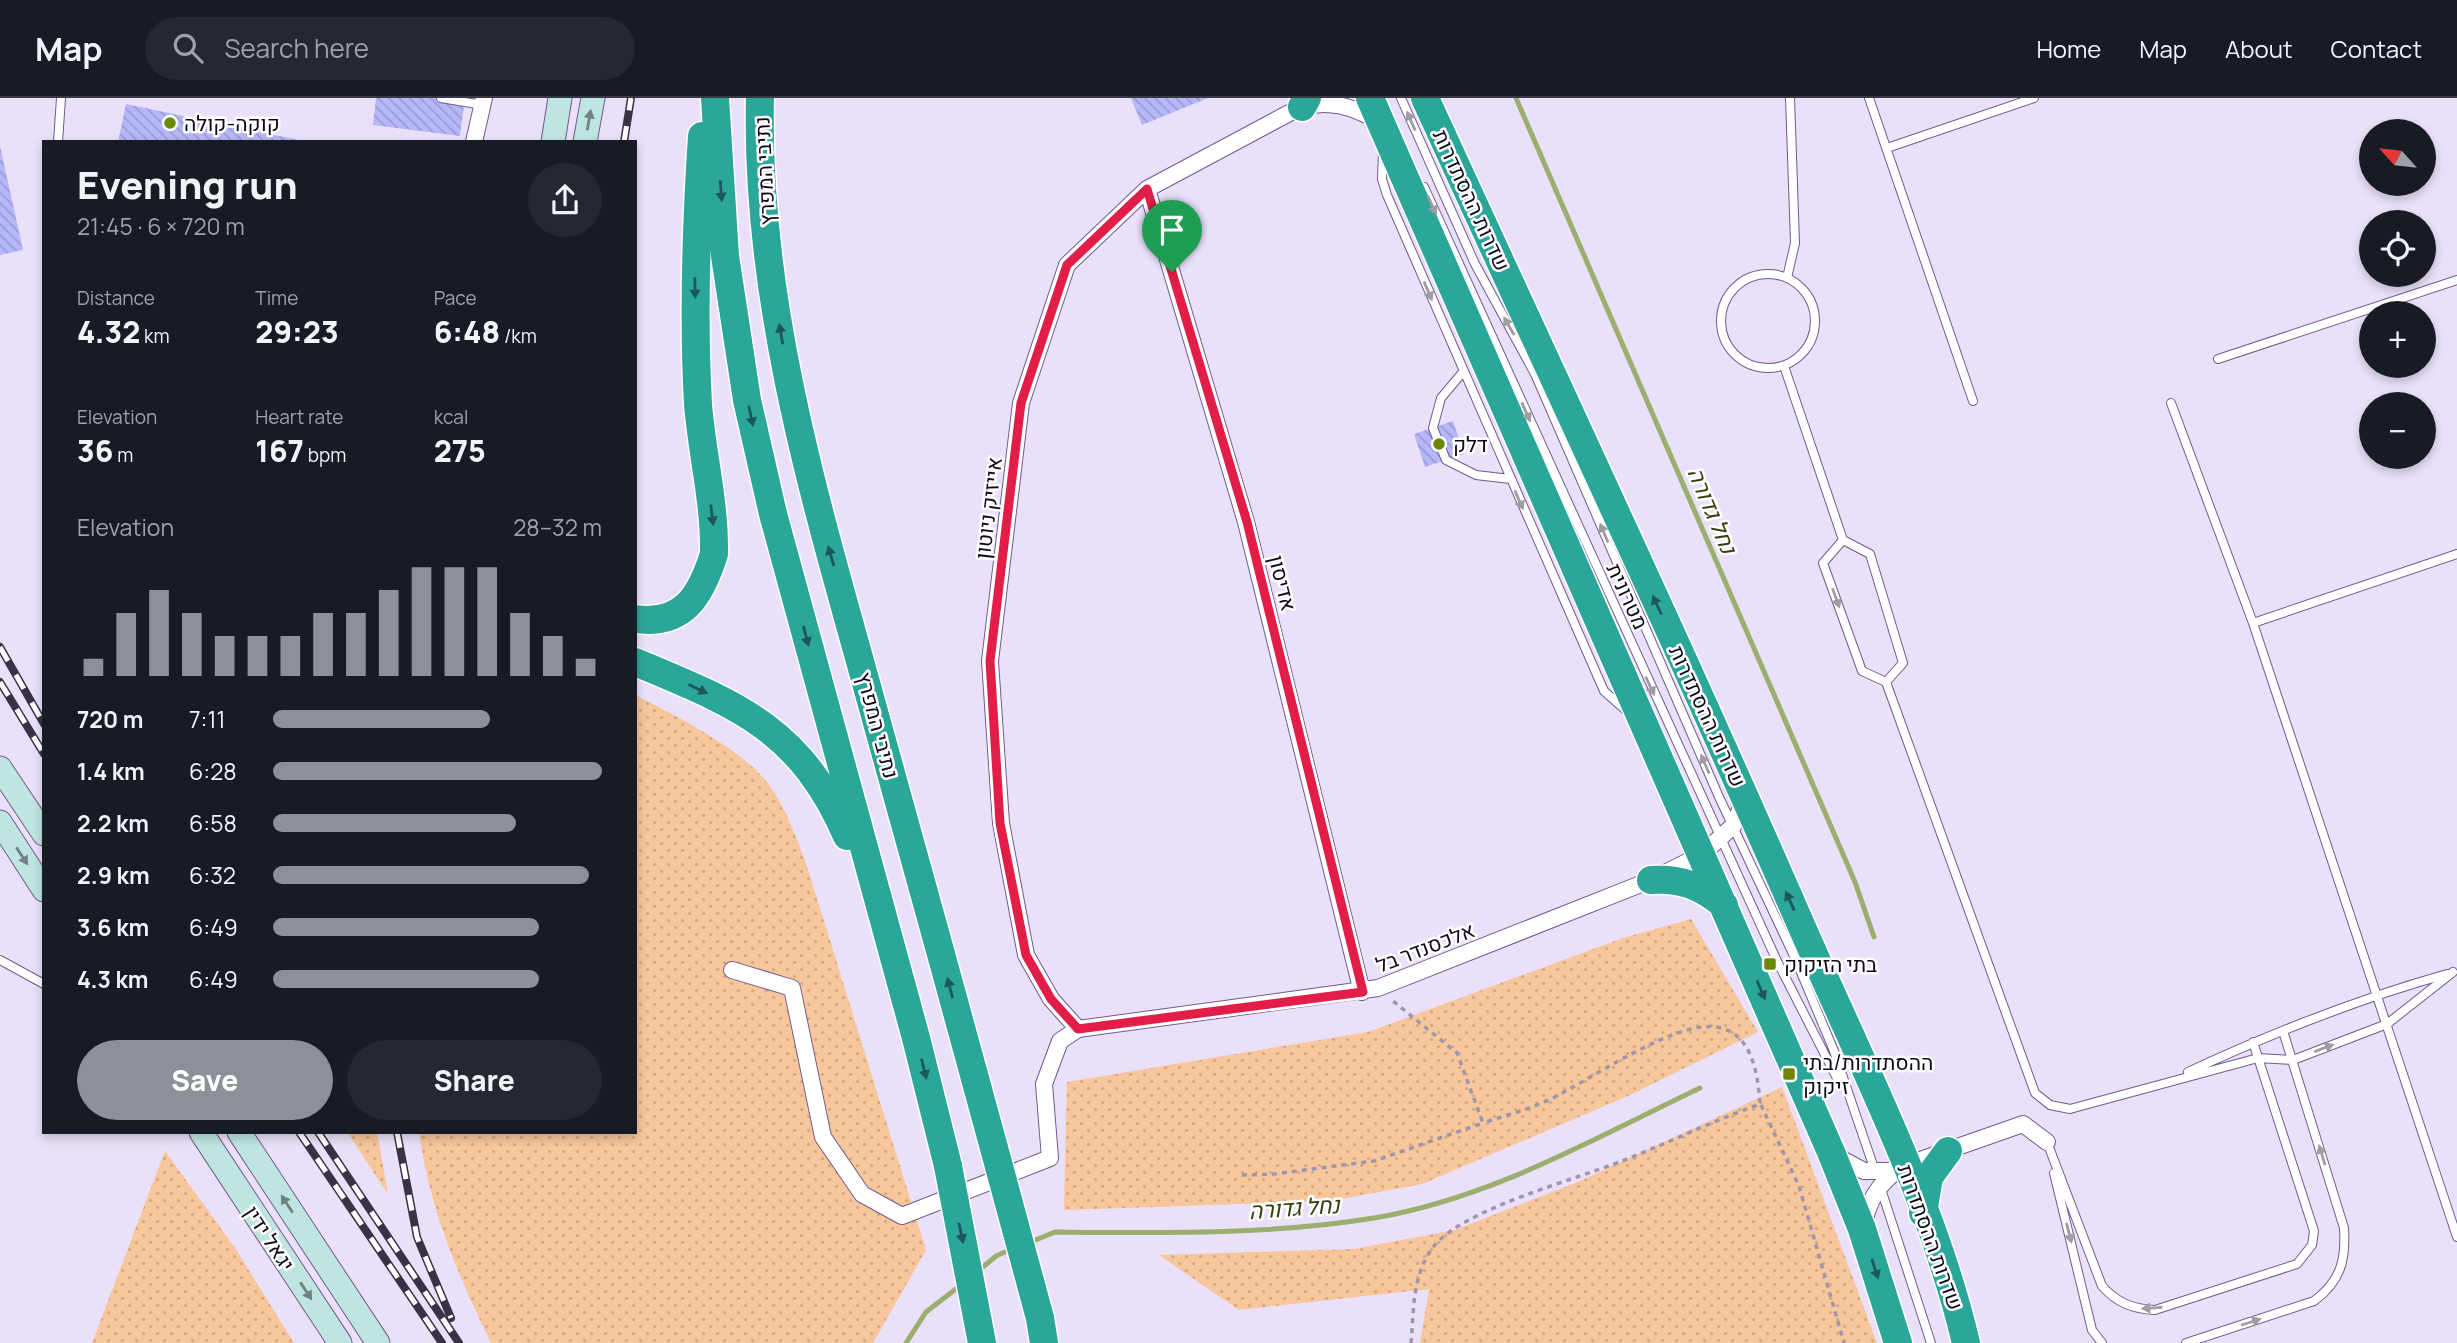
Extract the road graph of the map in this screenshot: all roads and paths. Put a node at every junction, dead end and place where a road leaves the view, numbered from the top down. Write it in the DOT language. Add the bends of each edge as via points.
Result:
graph roads {
  1 [pos="61,98"];
  2 [pos="441,98"];
  3 [pos="560,98"];
  4 [pos="593,98"];
  5 [pos="705,98"];
  6 [pos="715,98"];
  7 [pos="760,98"];
  8 [pos="1790,98"];
  9 [pos="1869,98"];
  10 [pos="2034,98"];
  11 [pos="1418,99"];
  12 [pos="483,101"];
  13 [pos="1310,101"];
  14 [pos="1379,118"];
  15 [pos="58,140"];
  16 [pos="474,140"];
  17 [pos="553,140"];
  18 [pos="585,140"];
  19 [pos="1887,148"];
  20 [pos="1419,177"];
  21 [pos="1147,189"];
  22 [pos="1787,278"];
  23 [pos="2457,280"];
  24 [pos="2218,359"];
  25 [pos="1784,366"];
  26 [pos="1464,372"];
  27 [pos="1973,401"];
  28 [pos="2171,403"];
  29 [pos="1510,479"];
  30 [pos="1843,540"];
  31 [pos="2457,554"];
  32 [pos="637,619"];
  33 [pos="2253,623"];
  34 [pos="637,663"];
  35 [pos="1886,682"];
  36 [pos="1643,721"];
  37 [pos="0,768"];
  38 [pos="1745,798"];
  39 [pos="0,822"];
  40 [pos="1688,826"];
  41 [pos="1733,826"];
  42 [pos="42,831"];
  43 [pos="1711,846"];
  44 [pos="1651,880"];
  45 [pos="42,887"];
  46 [pos="1724,905"];
  47 [pos="0,960"];
  48 [pos="733,970"];
  49 [pos="2455,972"];
  50 [pos="42,983"];
  51 [pos="1370,990"];
  52 [pos="2376,994"];
  53 [pos="2387,1024"];
  54 [pos="1078,1029"];
  55 [pos="2283,1031"];
  56 [pos="916,1038"];
  57 [pos="2253,1042"];
  58 [pos="2258,1058"];
  59 [pos="2293,1060"];
  60 [pos="2170,1080"];
  61 [pos="1760,1104"];
  62 [pos="1850,1104"];
  63 [pos="1483,1123"];
  64 [pos="202,1134"];
  65 [pos="240,1134"];
  66 [pos="2047,1142"];
  67 [pos="1948,1151"];
  68 [pos="1831,1152"];
  69 [pos="1906,1166"];
  70 [pos="1242,1175"];
  71 [pos="1877,1178"];
  72 [pos="1923,1213"];
  73 [pos="1862,1229"];
  74 [pos="2457,1237"];
  75 [pos="1042,1331"];
  76 [pos="340,1343"];
  77 [pos="378,1343"];
  78 [pos="982,1343"];
  79 [pos="1411,1343"];
  80 [pos="1844,1343"];
  81 [pos="1898,1343"];
  82 [pos="1931,1343"];
  83 [pos="1966,1343"];
  84 [pos="2102,1343"];
  85 [pos="2186,1343"];
  1 -- 15 [label="lane"];
  2 -- 12 [label="lane"];
  3 -- 17 [label="main road"];
  18 -- 4 [label="main road, one-way"];
  5 -- 32 [label="highway, one-way" via="694,239 695,318 698,406 714,554 691,604 670,618"];
  6 -- 56 [label="highway, נתיבי המפרץ, one-way" via="725,256 747,400 773,514"];
  75 -- 7 [label="highway, נתיבי המפרץ, one-way, bridge" via="816,503 791,391 771,265 762,183"];
  8 -- 22 [label="lane" via="1795,243"];
  9 -- 19 [label="lane"];
  10 -- 19 [label="lane"];
  38 -- 11 [label="highway, שדרות ההסתדרות, one-way"];
  41 -- 11 [label="lane, מטרונית, one-way" via="1535,374 1475,264"];
  12 -- 16 [label="street"];
  13 -- 14 [label="street, אייזיק ניוטון"];
  13 -- 21 [label="street, אייזיק ניוטון"];
  14 -- 26 [label="lane, one-way" via="1387,195"];
  14 -- 36 [label="highway"];
  19 -- 27 [label="lane"];
  20 -- 43 [label="lane, מטרונית, one-way"];
  21 -- 51 [label="street, אדיסון" via="1247,522"];
  21 -- 54 [label="street, אייזיק ניוטון" via="1067,265 1021,403 990,661 1000,823 1026,955 1051,999"];
  22 -- 25 [label="lane" via="1810,300 1814,323 1808,346"];
  22 -- 25 [label="lane" via="1763,275 1741,282 1723,306 1720,321 1726,343 1740,360 1769,369"];
  23 -- 24 [label="lane"];
  25 -- 30 [label="lane"];
  26 -- 29 [label="lane"];
  26 -- 29 [label="lane" via="1441,398 1433,428 1447,460 1476,475"];
  28 -- 33 [label="lane"];
  29 -- 36 [label="lane, one-way" via="1604,691 1618,707"];
  30 -- 35 [label="lane" via="1870,554 1903,663"];
  30 -- 35 [label="lane, one-way" via="1823,563 1862,671"];
  31 -- 33 [label="lane"];
  33 -- 52 [label="lane"];
  34 -- 56 [label="highway, one-way" via="699,689 761,723 789,744 808,767 832,802 850,842"];
  35 -- 60 [label="lane" via="2035,1093 2050,1105 2070,1109"];
  36 -- 40 [label="highway"];
  37 -- 42 [label="main road"];
  38 -- 41 [label="street, אלכסנדר בל"];
  69 -- 38 [label="highway, שדרות ההסתדרות, one-way"];
  39 -- 45 [label="main road, one-way"];
  40 -- 43 [label="highway"];
  40 -- 44 [label="street, אלכסנדר בל" via="1681,849"];
  41 -- 43 [label="street, אלכסנדר בל"];
  41 -- 62 [label="lane, מטרונית" via="1815,1001"];
  43 -- 44 [label="street, אלכסנדר בל"];
  43 -- 46 [label="highway"];
  43 -- 62 [label="lane, מטרונית"];
  44 -- 46 [label="highway" via="1693,884"];
  44 -- 51 [label="street, אלכסנדר בל"];
  46 -- 68 [label="highway, one-way"];
  47 -- 50 [label="lane"];
  48 -- 54 [label="street" via="792,988 823,1137 862,1194 902,1216 1050,1158 1044,1084 1060,1041"];
  49 -- 52 [label="lane"];
  49 -- 53 [label="lane"];
  51 -- 54 [label="street, אלכסנדר בל"];
  51 -- 63 [label="path" via="1457,1053"];
  52 -- 53 [label="lane"];
  52 -- 55 [label="lane"];
  59 -- 53 [label="lane, one-way"];
  53 -- 74 [label="lane"];
  55 -- 57 [label="lane"];
  55 -- 59 [label="lane"];
  56 -- 78 [label="highway, נתיבי המפרץ, one-way, bridge" via="948,1166"];
  57 -- 58 [label="lane"];
  57 -- 60 [label="lane"];
  58 -- 59 [label="lane"];
  58 -- 60 [label="lane"];
  58 -- 66 [label="lane, one-way" via="2314,1231 2312,1245 2297,1264 2155,1310 2121,1302 2102,1286"];
  85 -- 59 [label="lane, one-way" via="2314,1301 2341,1272 2346,1251 2344,1227"];
  61 -- 63 [label="path" via="1757,1070 1748,1050 1734,1033 1718,1027 1688,1030 1638,1051 1544,1102"];
  61 -- 79 [label="path" via="1465,1220 1435,1245 1423,1265 1414,1292"];
  61 -- 80 [label="path" via="1799,1186"];
  62 -- 71 [label="lane, מטרונית"];
  63 -- 70 [label="path" via="1374,1161"];
  64 -- 76 [label="main road, יגאל ידין, one-way"];
  77 -- 65 [label="main road, יגאל ידין, one-way"];
  66 -- 67 [label="street" via="2023,1124"];
  66 -- 84 [label="lane, one-way" via="2092,1330"];
  67 -- 69 [label="street"];
  67 -- 72 [label="highway" via="1929,1177"];
  68 -- 71 [label="street"];
  68 -- 73 [label="highway"];
  69 -- 71 [label="street"];
  69 -- 72 [label="highway, שדרות ההסתדרות"];
  71 -- 73 [label="street"];
  71 -- 82 [label="lane, מטרונית"];
  72 -- 83 [label="highway, שדרות ההסתדרות"];
  73 -- 81 [label="highway, one-way"];
}
